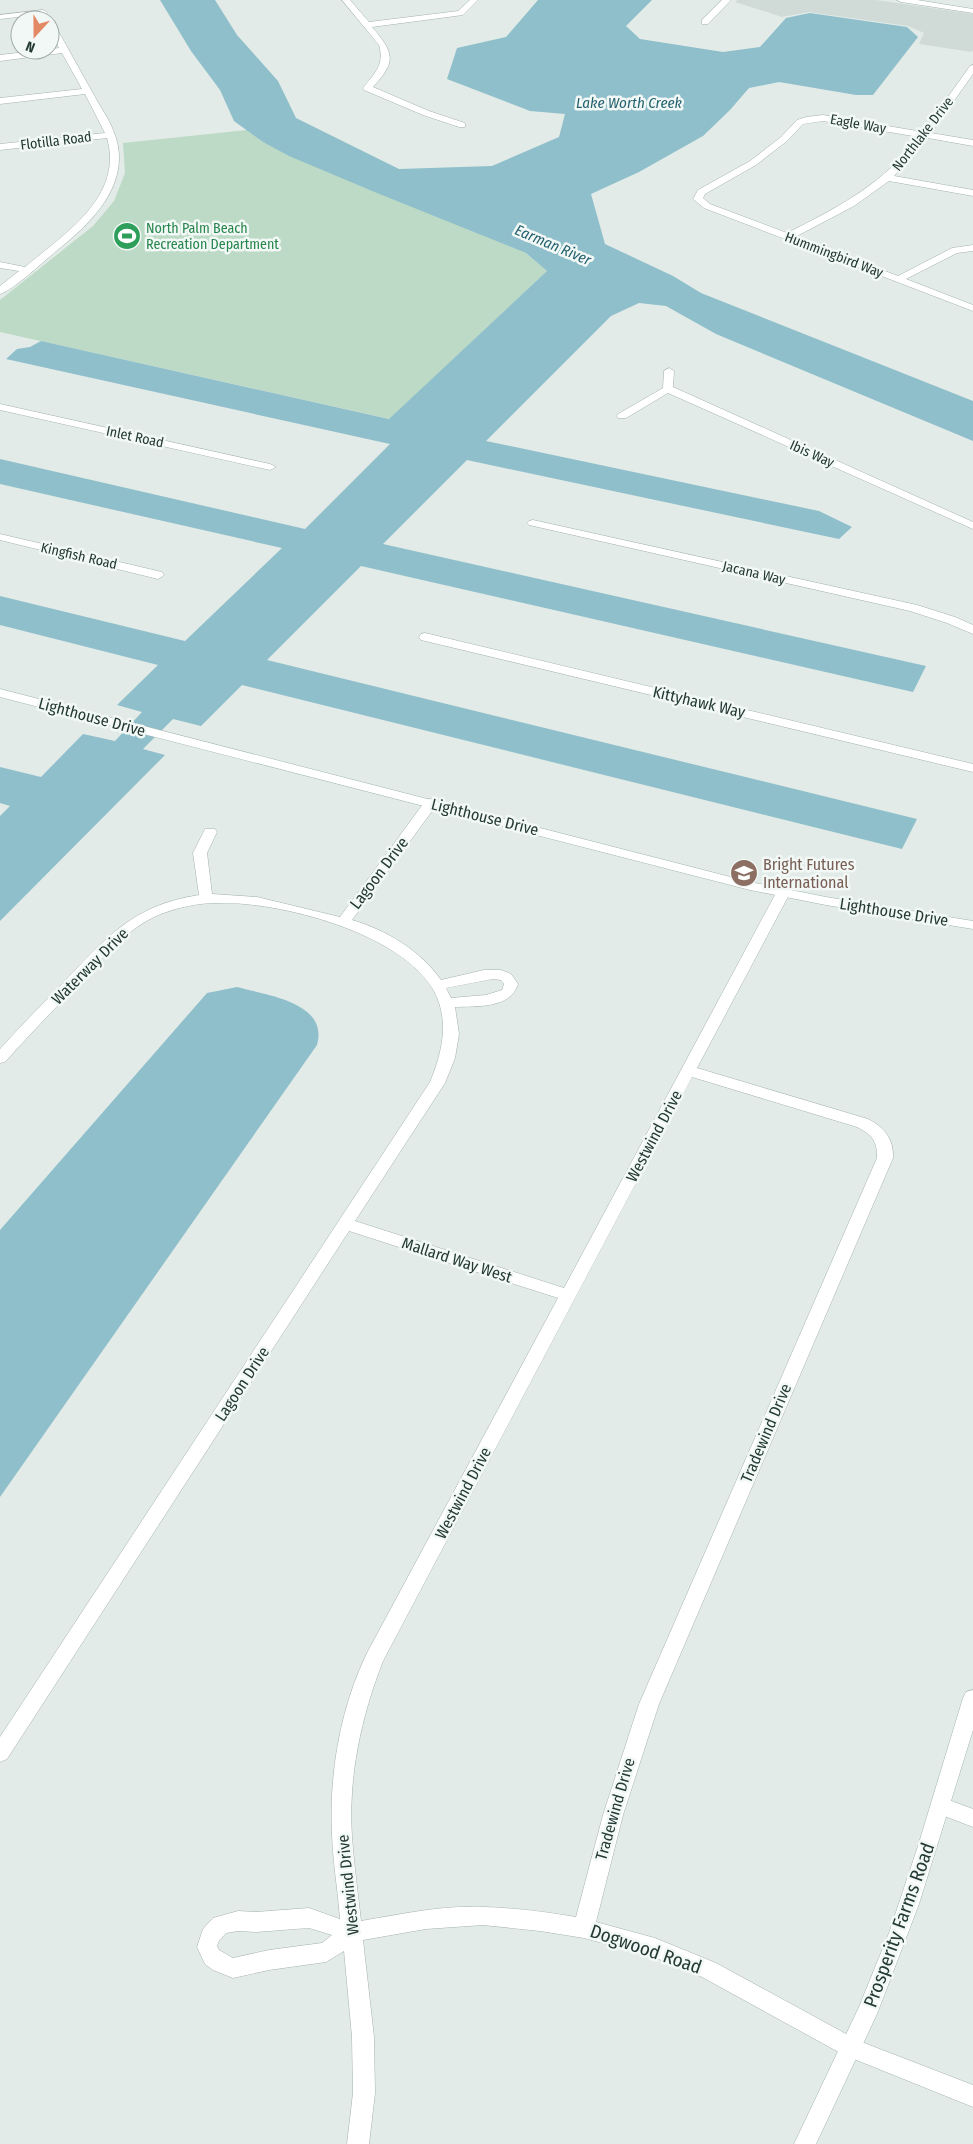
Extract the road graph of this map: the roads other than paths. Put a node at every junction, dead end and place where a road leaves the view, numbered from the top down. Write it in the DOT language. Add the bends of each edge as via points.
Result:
graph roads {
  1 [pos="346,0"];
  2 [pos="474,0"];
  3 [pos="727,0"];
  4 [pos="901,0"];
  5 [pos="954,0"];
  6 [pos="973,3"];
  7 [pos="973,11"];
  8 [pos="705,22"];
  9 [pos="366,25"];
  10 [pos="60,41"];
  11 [pos="65,50"];
  12 [pos="0,58"];
  13 [pos="973,68"];
  14 [pos="88,91"];
  15 [pos="0,101"];
  16 [pos="462,125"];
  17 [pos="111,135"];
  18 [pos="924,135"];
  19 [pos="973,143"];
  20 [pos="0,147"];
  21 [pos="887,178"];
  22 [pos="973,193"];
  23 [pos="698,198"];
  24 [pos="787,237"];
  25 [pos="973,248"];
  26 [pos="0,265"];
  27 [pos="27,270"];
  28 [pos="899,279"];
  29 [pos="0,291"];
  30 [pos="973,308"];
  31 [pos="669,372"];
  32 [pos="668,389"];
  33 [pos="0,408"];
  34 [pos="622,416"];
  35 [pos="270,467"];
  36 [pos="533,523"];
  37 [pos="973,526"];
  38 [pos="0,537"];
  39 [pos="158,575"];
  40 [pos="973,630"];
  41 [pos="425,637"];
  42 [pos="0,692"];
  43 [pos="973,768"];
  44 [pos="431,804"];
  45 [pos="210,832"];
  46 [pos="783,893"];
  47 [pos="206,899"];
  48 [pos="343,922"];
  49 [pos="973,925"];
  50 [pos="439,985"];
  51 [pos="447,1003"];
  52 [pos="0,1058"];
  53 [pos="688,1071"];
  54 [pos="347,1224"];
  55 [pos="568,1295"];
  56 [pos="973,1698"];
  57 [pos="0,1753"];
  58 [pos="941,1806"];
  59 [pos="973,1818"];
  60 [pos="584,1928"];
  61 [pos="352,1932"];
  62 [pos="852,2048"];
  63 [pos="973,2096"];
  64 [pos="358,2144"];
  65 [pos="805,2144"];
  1 -- 9 [label="street"];
  2 -- 9 [label="street" via="460,13"];
  3 -- 8 [label="street"];
  4 -- 7 [label="street"];
  5 -- 6 [label="street"];
  9 -- 16 [label="street" via="383,46 386,58 381,72 366,88"];
  10 -- 11 [label="street"];
  11 -- 12 [label="street"];
  11 -- 14 [label="street"];
  13 -- 18 [label="street, Northlake Drive"];
  14 -- 15 [label="street"];
  14 -- 17 [label="street"];
  17 -- 20 [label="street, Flotilla Road"];
  17 -- 27 [label="street" via="116,158 105,196 86,221"];
  18 -- 19 [label="street, Eagle Way"];
  18 -- 21 [label="street, Northlake Drive"];
  18 -- 23 [label="street, Eagle Way" via="823,118 803,121 770,151 701,192"];
  21 -- 22 [label="street"];
  21 -- 24 [label="street, Northlake Drive" via="847,206"];
  23 -- 24 [label="street, Hummingbird Way" via="707,206"];
  24 -- 28 [label="street, Hummingbird Way"];
  25 -- 28 [label="street" via="955,250"];
  26 -- 27 [label="street"];
  27 -- 29 [label="street"];
  28 -- 30 [label="street, Hummingbird Way"];
  31 -- 32 [label="street"];
  32 -- 34 [label="street"];
  32 -- 37 [label="street, Ibis Way"];
  33 -- 35 [label="street, Inlet Road"];
  36 -- 40 [label="street, Jacana Way" via="913,608"];
  38 -- 39 [label="street, Kingfish Road"];
  41 -- 43 [label="street, Kittyhawk Way"];
  42 -- 44 [label="street, Lighthouse Drive"];
  44 -- 46 [label="street, Lighthouse Drive"];
  44 -- 48 [label="street, Lagoon Drive"];
  45 -- 47 [label="street" via="200,853"];
  46 -- 49 [label="street, Lighthouse Drive"];
  46 -- 53 [label="street, Westwind Drive"];
  47 -- 48 [label="street, Waterway Drive" via="228,897 269,902"];
  47 -- 52 [label="street, Waterway Drive" via="156,911 123,930"];
  48 -- 50 [label="street, Lagoon Drive" via="367,930 405,951"];
  50 -- 51 [label="street, Lagoon Drive"];
  50 -- 51 [label="street" via="490,974 507,977 511,984 506,995 496,998"];
  51 -- 54 [label="street, Lagoon Drive" via="452,1038 442,1074"];
  53 -- 55 [label="street, Westwind Drive"];
  53 -- 60 [label="street, Tradewind Drive" via="868,1125 884,1140 885,1158 649,1704 621,1784"];
  54 -- 55 [label="street, Mallard Way West"];
  54 -- 57 [label="street, Lagoon Drive"];
  55 -- 61 [label="street, Westwind Drive" via="362,1686 342,1775 342,1836"];
  56 -- 58 [label="street, Prosperity Farms Road"];
  58 -- 59 [label="street"];
  58 -- 62 [label="street, Prosperity Farms Road" via="900,1932"];
  60 -- 61 [label="street, Dogwood Road" via="483,1916 426,1919"];
  60 -- 62 [label="street, Dogwood Road" via="655,1948 709,1970"];
  61 -- 61 [label="street" via="309,1918 238,1921 220,1925 210,1936 207,1947 220,1964 233,1968 326,1952"];
  61 -- 64 [label="street, Westwind Drive" via="363,2037 364,2093"];
  62 -- 63 [label="street, Dogwood Road"];
  62 -- 65 [label="street, Prosperity Farms Road"];
}
